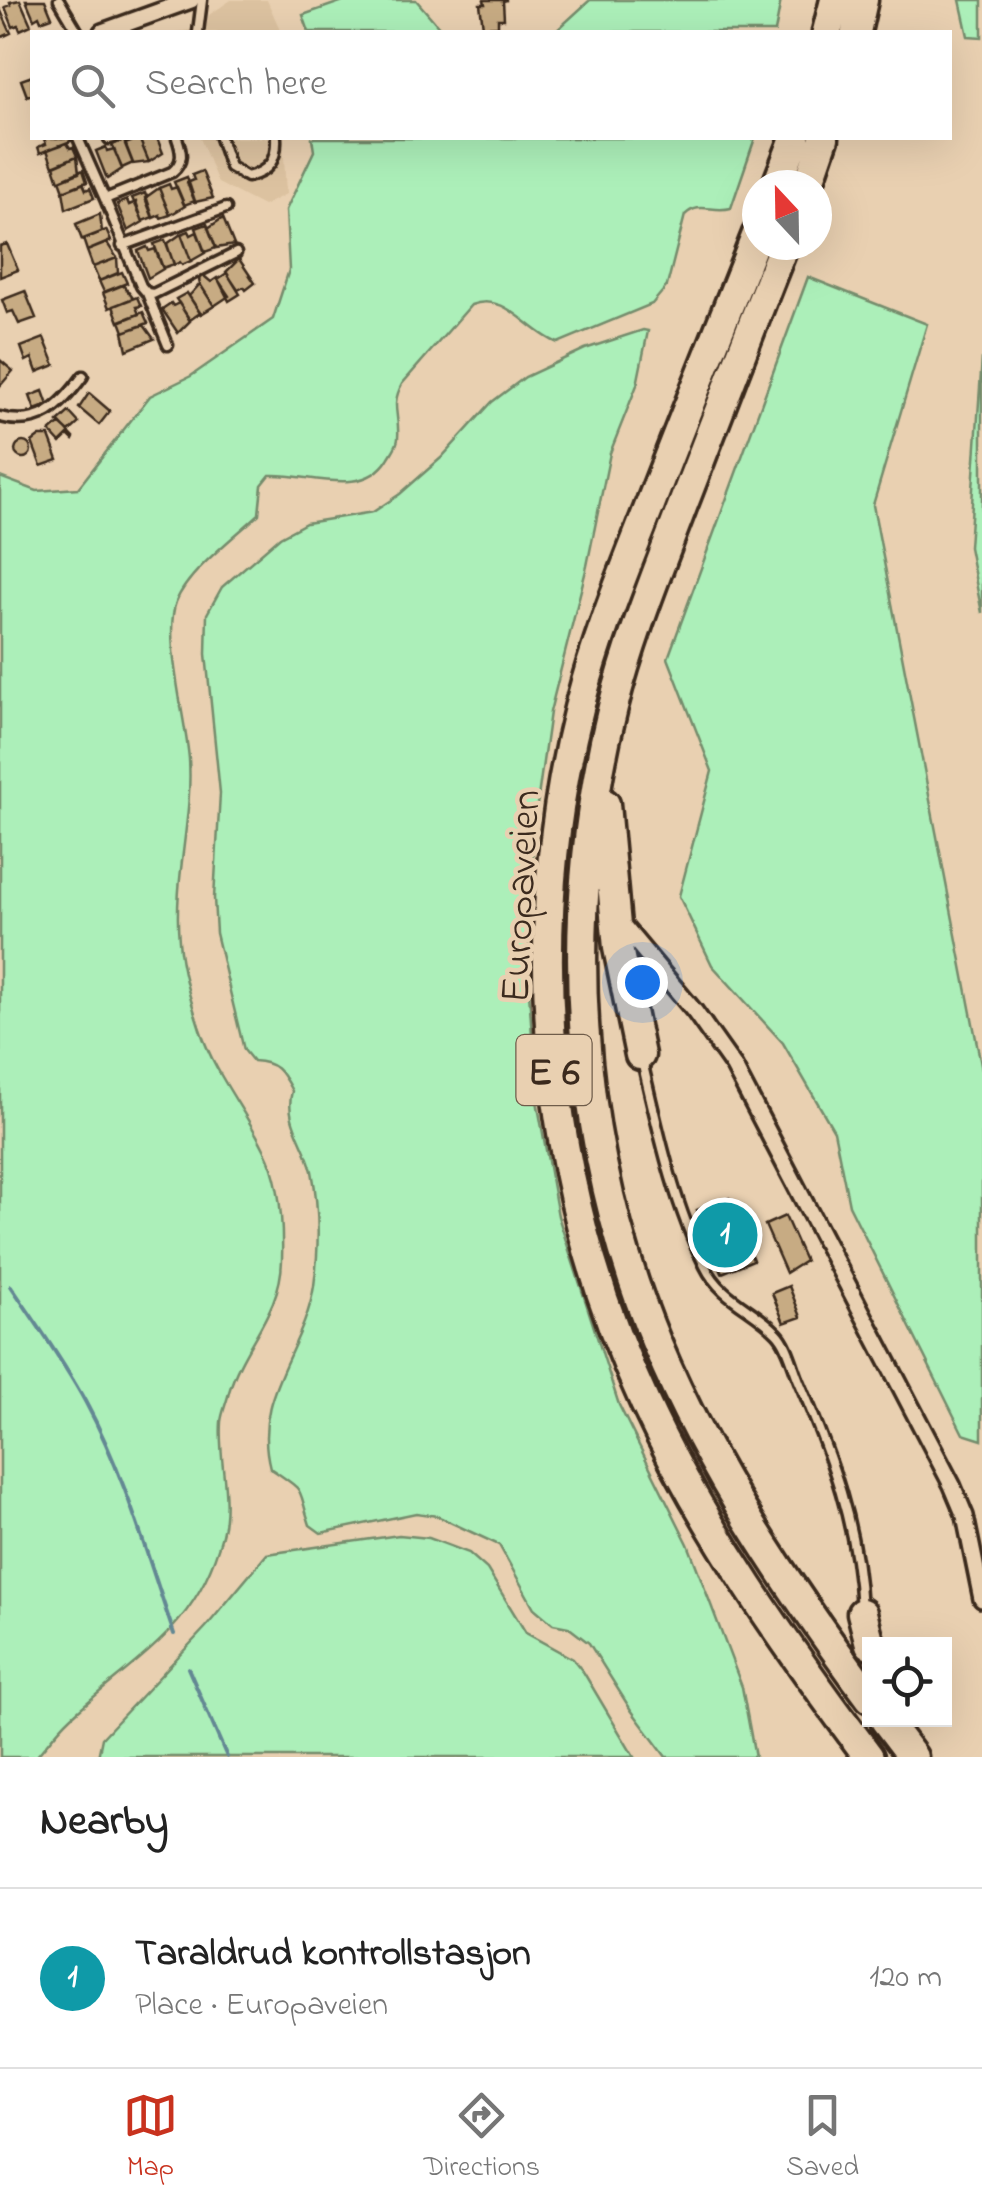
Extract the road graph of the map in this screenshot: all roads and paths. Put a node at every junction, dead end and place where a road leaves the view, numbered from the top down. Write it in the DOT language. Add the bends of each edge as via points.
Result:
graph roads {
  1 [pos="59,0"];
  2 [pos="191,0"];
  3 [pos="202,0"];
  4 [pos="835,0"];
  5 [pos="863,0"];
  6 [pos="144,25"];
  7 [pos="77,30"];
  8 [pos="107,30"];
  9 [pos="198,30"];
  10 [pos="828,30"];
  11 [pos="856,30"];
  12 [pos="79,140"];
  13 [pos="178,140"];
  14 [pos="221,140"];
  15 [pos="276,140"];
  16 [pos="793,140"];
  17 [pos="823,140"];
  18 [pos="782,170"];
  19 [pos="813,170"];
  20 [pos="105,199"];
  21 [pos="226,208"];
  22 [pos="122,246"];
  23 [pos="236,254"];
  24 [pos="747,260"];
  25 [pos="778,260"];
  26 [pos="147,293"];
  27 [pos="168,345"];
  28 [pos="83,376"];
  29 [pos="0,417"];
  30 [pos="602,760"];
  31 [pos="614,914"];
  32 [pos="640,1055"];
  33 [pos="982,1599"];
  34 [pos="862,1613"];
  35 [pos="868,1637"];
  36 [pos="862,1686"];
  37 [pos="891,1727"];
  38 [pos="903,1727"];
  39 [pos="870,1757"];
  40 [pos="915,1757"];
  1 -- 7 [label="lane"];
  2 -- 6 [label="street"];
  3 -- 9 [label="lane"];
  4 -- 10 [label="highway"];
  5 -- 11 [label="highway"];
  6 -- 8 [label="street" via="136,18"];
  12 -- 20 [label="lane"];
  13 -- 20 [label="lane" via="180,166"];
  14 -- 15 [label="lane" via="230,167 247,177 271,166"];
  16 -- 18 [label="highway"];
  17 -- 19 [label="highway"];
  20 -- 22 [label="lane"];
  21 -- 22 [label="lane"];
  22 -- 26 [label="lane"];
  23 -- 26 [label="lane"];
  24 -- 39 [label="highway, Europaveien / E 6" via="611,605 581,702 550,886 550,1031 577,1206 644,1402 728,1553"];
  25 -- 30 [label="highway, Europaveien / E 6" via="642,612"];
  26 -- 27 [label="lane"];
  28 -- 29 [label="lane" via="53,410 22,420"];
  30 -- 31 [label="highway, E 6"];
  30 -- 36 [label="highway, Europaveien / E 6" via="584,888 582,978 588,1081 610,1198 657,1342 702,1438 758,1536"];
  31 -- 32 [label="highway, E 6"];
  31 -- 33 [label="street" via="734,1067 952,1484"];
  32 -- 34 [label="lane" via="706,1270 724,1294 780,1334 811,1409 850,1518"];
  34 -- 35 [label="highway"];
  37 -- 40 [label="highway"];
  38 -- 40 [label="highway"];
}
